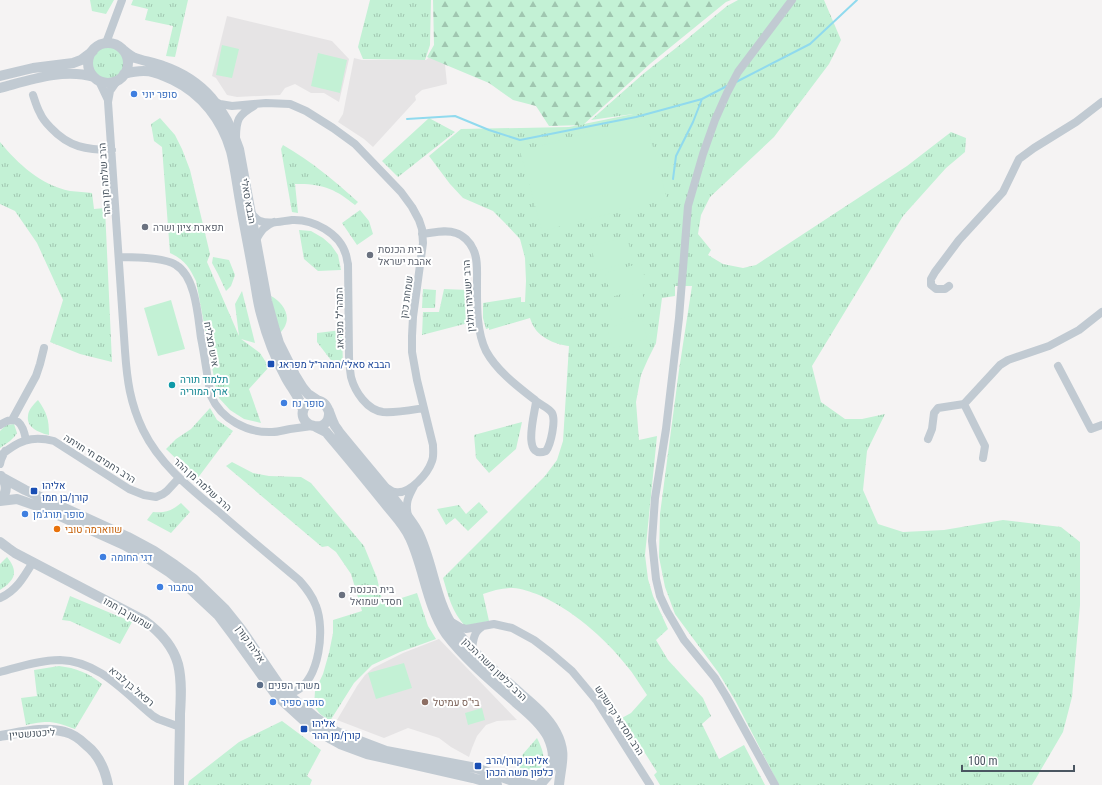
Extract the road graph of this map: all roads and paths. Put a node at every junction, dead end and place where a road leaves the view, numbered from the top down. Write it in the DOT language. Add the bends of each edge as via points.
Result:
graph roads {
  1 [pos="122,0"];
  2 [pos="792,0"];
  3 [pos="106,44"];
  4 [pos="123,50"];
  5 [pos="93,51"];
  6 [pos="0,76"];
  7 [pos="120,78"];
  8 [pos="97,79"];
  9 [pos="0,88"];
  10 [pos="33,95"];
  11 [pos="214,101"];
  12 [pos="108,102"];
  13 [pos="1102,102"];
  14 [pos="256,104"];
  15 [pos="236,138"];
  16 [pos="112,150"];
  17 [pos="251,213"];
  18 [pos="275,222"];
  19 [pos="422,234"];
  20 [pos="256,240"];
  21 [pos="118,256"];
  22 [pos="949,286"];
  23 [pos="1102,312"];
  24 [pos="44,348"];
  25 [pos="1058,366"];
  26 [pos="317,400"];
  27 [pos="536,402"];
  28 [pos="964,404"];
  29 [pos="424,408"];
  30 [pos="329,411"];
  31 [pos="303,413"];
  32 [pos="12,420"];
  33 [pos="0,425"];
  34 [pos="1102,425"];
  35 [pos="314,426"];
  36 [pos="291,429"];
  37 [pos="928,439"];
  38 [pos="26,440"];
  39 [pos="3,453"];
  40 [pos="983,458"];
  41 [pos="0,464"];
  42 [pos="1,475"];
  43 [pos="179,478"];
  44 [pos="416,484"];
  45 [pos="383,485"];
  46 [pos="0,501"];
  47 [pos="409,519"];
  48 [pos="0,542"];
  49 [pos="33,562"];
  50 [pos="0,598"];
  51 [pos="450,621"];
  52 [pos="487,625"];
  53 [pos="472,649"];
  54 [pos="0,672"];
  55 [pos="287,693"];
  56 [pos="180,727"];
  57 [pos="0,736"];
  58 [pos="108,785"];
  59 [pos="179,785"];
  60 [pos="496,785"];
  61 [pos="540,785"];
  62 [pos="559,785"];
  63 [pos="650,785"];
  64 [pos="775,785"];
  1 -- 3 [label="street"];
  2 -- 64 [label="street" via="738,72 727,93 703,154 688,206 679,318 655,498 652,541 656,579 667,611 684,640 715,678"];
  3 -- 4 [label="street" via="118,46"];
  3 -- 5 [label="street"];
  4 -- 7 [label="street" via="128,62"];
  4 -- 11 [label="street, הבבא סאלי" via="133,57 163,66 190,79"];
  5 -- 6 [label="street" via="73,63"];
  5 -- 8 [label="street" via="88,61 91,72"];
  7 -- 8 [label="street" via="111,82"];
  7 -- 12 [label="street" via="110,91"];
  7 -- 31 [label="street, הבבא סאלי" via="141,70 160,74 185,87 215,115 231,151 258,302 266,333 301,403"];
  8 -- 9 [label="street" via="74,73 53,75"];
  8 -- 12 [label="street"];
  10 -- 16 [label="street" via="40,114 58,135 81,147"];
  11 -- 14 [label="street, שמחת כהן" via="232,106"];
  11 -- 15 [label="street, הבבא סאלי"];
  12 -- 16 [label="street, הרב שלמה מן ההר"];
  13 -- 22 [label="street" via="1019,159 1003,192 959,240 931,279 931,285 936,289 946,289"];
  14 -- 15 [label="street" via="237,122"];
  14 -- 19 [label="street, שמחת כהן" via="290,104 306,111 355,144 401,192 419,220"];
  15 -- 17 [label="street, הבבא סאלי"];
  16 -- 21 [label="street, הרב שלמה מן ההר"];
  17 -- 18 [label="street, המהר\"ל מפראג" via="261,221"];
  17 -- 20 [label="street, הבבא סאלי"];
  18 -- 20 [label="street" via="261,231"];
  18 -- 29 [label="street, המהר\"ל מפראג" via="293,220 321,226 338,239 347,255 350,370 354,386 361,397 376,410 384,412"];
  19 -- 27 [label="street, הרב ישעיהו דולגין" via="447,231 456,233 466,238 474,249 477,263 479,326 485,349 499,370"];
  19 -- 29 [label="street, שמחת כהן" via="412,352"];
  20 -- 26 [label="street, הבבא סאלי" via="267,301 279,343 303,388"];
  21 -- 36 [label="street, איש מצליח" via="166,261 182,270 195,298 211,396 220,411 236,423 251,429 273,432"];
  21 -- 43 [label="street, הרב שלמה מן ההר" via="130,394 140,425 150,443"];
  23 -- 28 [label="street" via="1079,330 1054,344 1000,365"];
  24 -- 32 [label="street" via="36,376"];
  25 -- 34 [label="street" via="1090,429"];
  26 -- 30 [label="street" via="325,404"];
  26 -- 31 [label="street" via="308,403"];
  27 -- 27 [label="street, הרב ישעיהו דולגין" via="530,439 535,450 543,452 551,442 553,416 547,408"];
  28 -- 37 [label="street" via="938,408 934,413"];
  28 -- 40 [label="street" via="985,446"];
  29 -- 44 [label="street, שמחת כהן" via="434,453 427,471"];
  30 -- 35 [label="street" via="326,422"];
  30 -- 45 [label="street, הרב כלפון משה הכהן" via="339,432"];
  31 -- 35 [label="street" via="306,422"];
  31 -- 36 [label="street"];
  32 -- 33 [label="street"];
  32 -- 38 [label="street" via="22,425"];
  35 -- 36 [label="street, איש מצליח"];
  35 -- 61 [label="street, הרב כלפון משה הכהן" via="326,432 409,536 434,611 448,636 470,662 544,730 552,748 553,758 552,768"];
  38 -- 39 [label="street, הרב רחמים חי חויתה"];
  38 -- 43 [label="street, הרב רחמים חי חויתה" via="34,438 54,441 129,488 150,497 163,494"];
  39 -- 41 [label="street"];
  42 -- 46 [label="street" via="6,492"];
  42 -- 55 [label="street, אליהו קורן" via="25,490 128,537 175,564 225,609"];
  43 -- 55 [label="street, הרב שלמה מן ההר" via="299,580 313,598 321,633 317,662 306,683 296,691"];
  44 -- 45 [label="street" via="402,492 394,492"];
  44 -- 47 [label="street, שמחת כהן" via="408,496 406,509"];
  45 -- 47 [label="street, הרב כלפון משה הכהן"];
  46 -- 60 [label="street, אליהו קורן" via="17,500 40,507 124,545 169,572 218,615 276,695 305,722 331,739 367,754"];
  47 -- 51 [label="street, הרב כלפון משה הכהן" via="423,543"];
  48 -- 49 [label="street, שמעון בן חמו"];
  49 -- 50 [label="street" via="23,579"];
  49 -- 56 [label="street, שמעון בן חמו" via="132,613 162,635 178,664 181,684"];
  51 -- 52 [label="street, הרב חסדאי קרשקש" via="466,629"];
  51 -- 53 [label="street, הרב כלפון משה הכהן"];
  52 -- 53 [label="street" via="479,628 474,635"];
  52 -- 63 [label="street, הרב חסדאי קרשקש" via="503,625 522,632 551,652 572,671 597,701"];
  53 -- 62 [label="street, הרב כלפון משה הכהן" via="552,725 559,739 563,758"];
  54 -- 56 [label="street, רפאל בן לביא" via="50,661 69,661 89,666 104,674 153,716"];
  55 -- 61 [label="street, אליהו קורן" via="326,725 386,751 476,768 514,781"];
  56 -- 59 [label="street, שמעון בן חמו"];
  57 -- 58 [label="street, ליכטנשטיין" via="51,730 75,736 97,756"];
}
